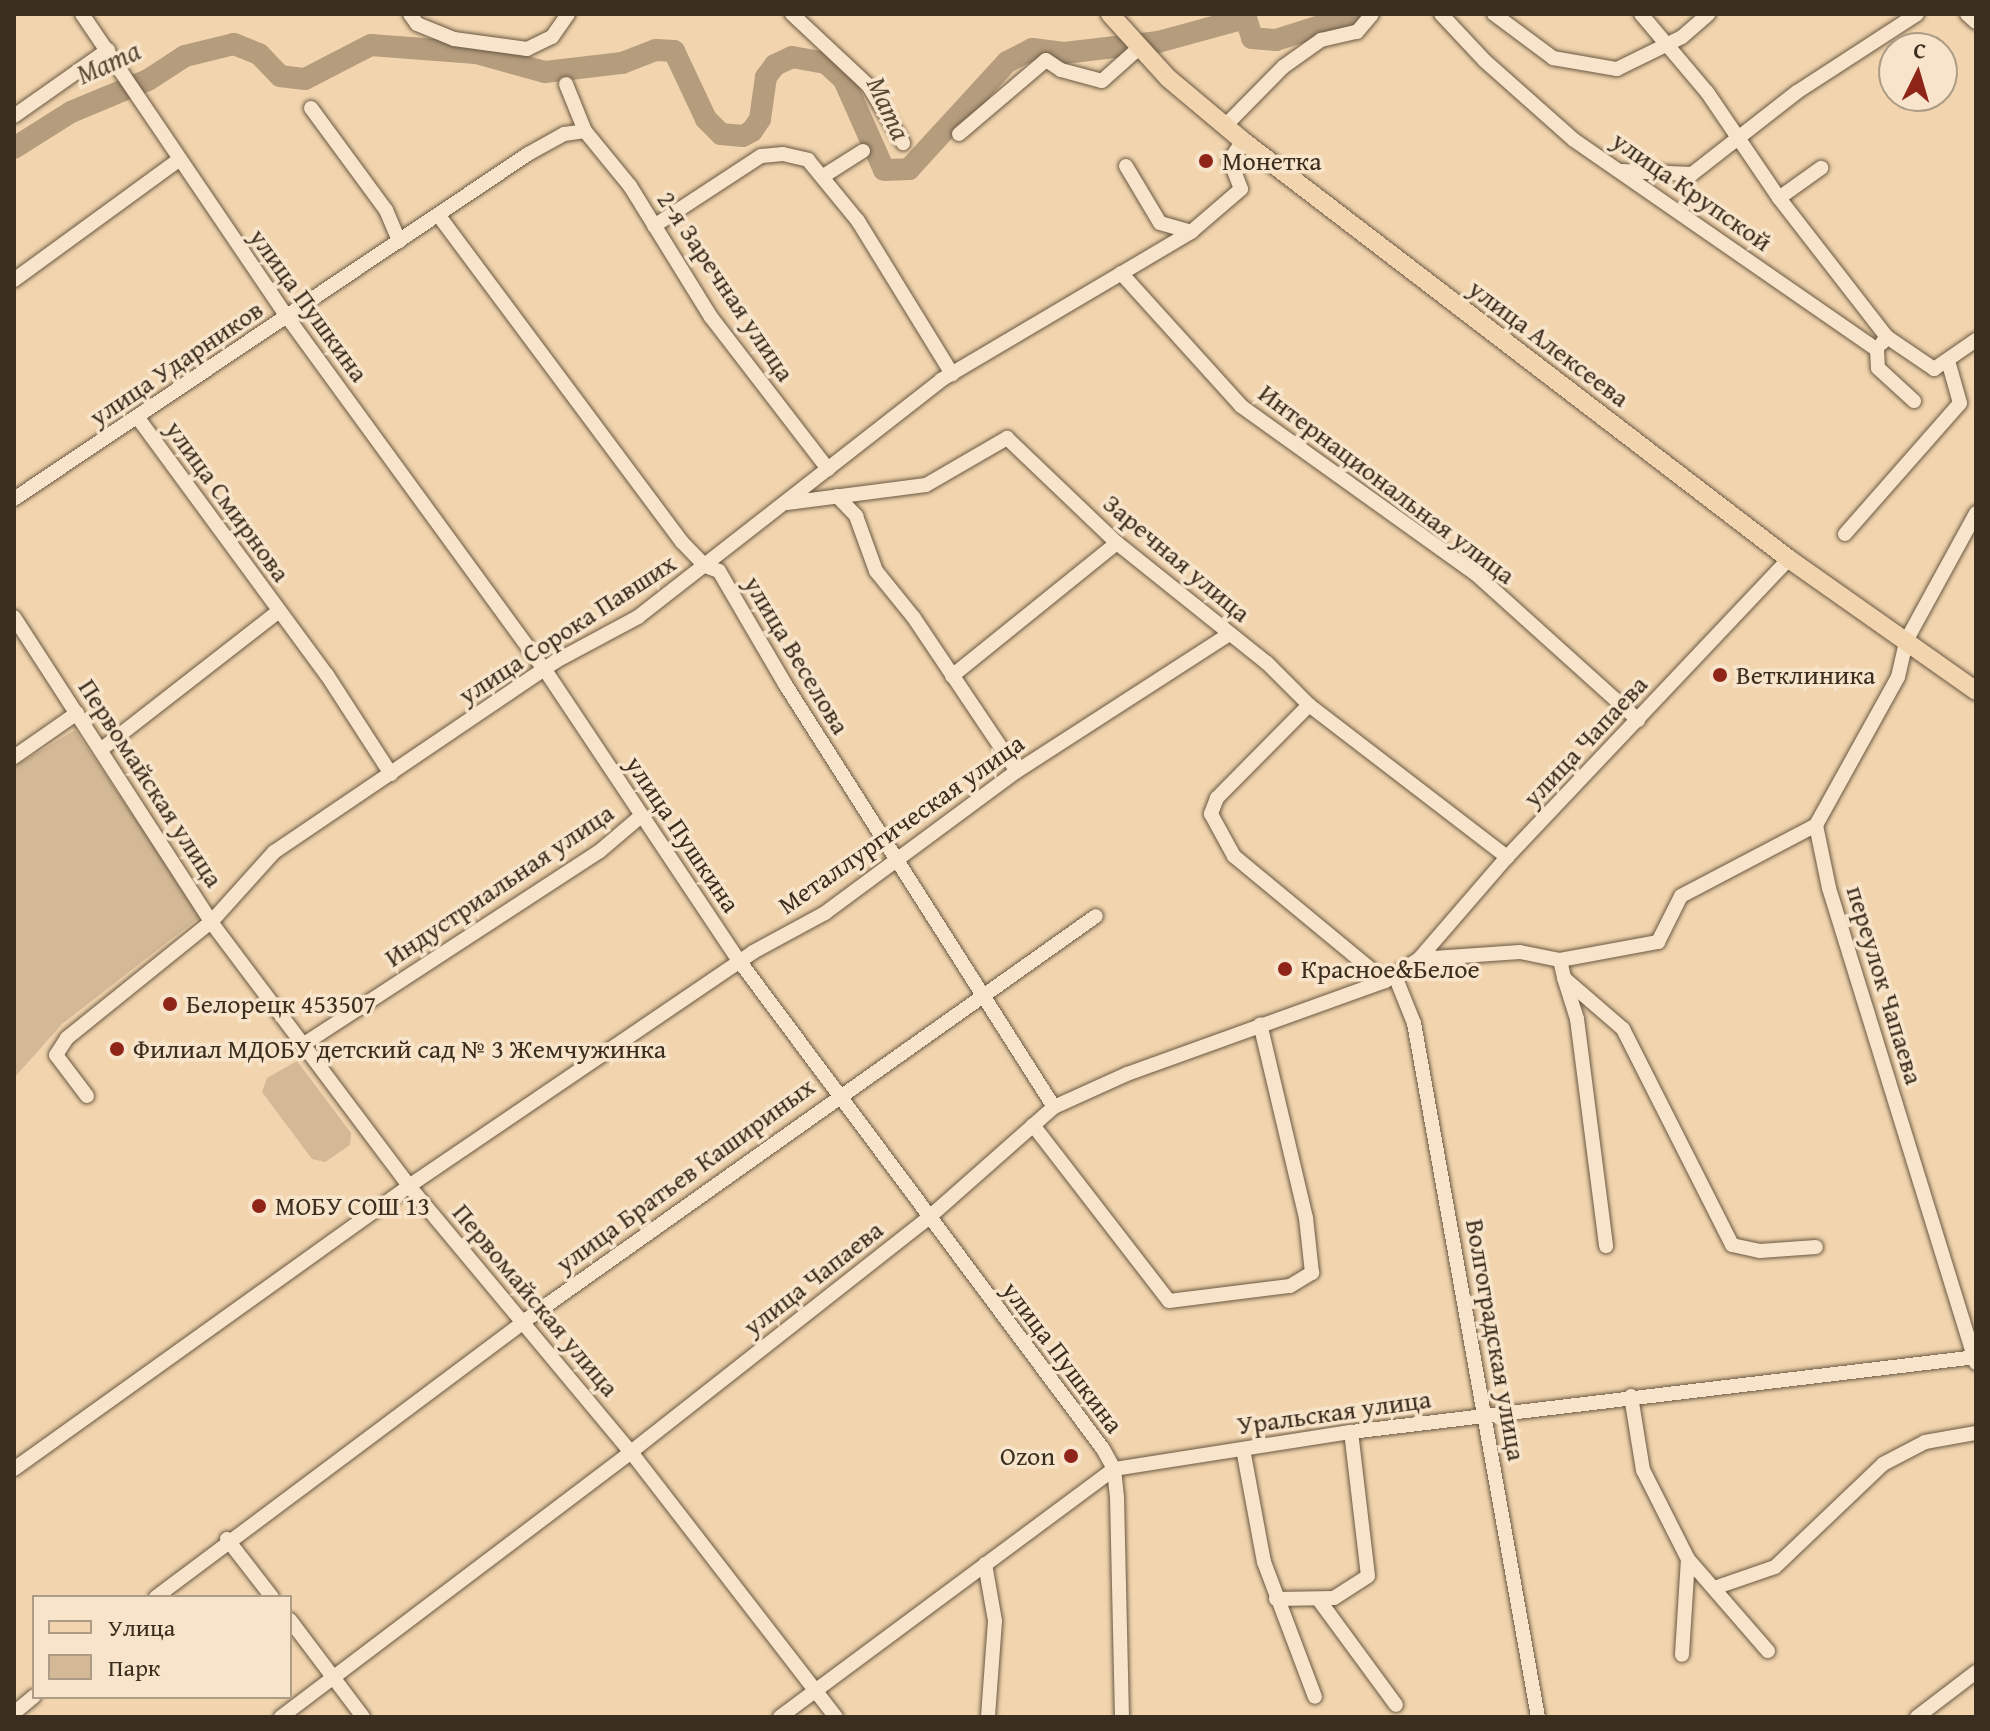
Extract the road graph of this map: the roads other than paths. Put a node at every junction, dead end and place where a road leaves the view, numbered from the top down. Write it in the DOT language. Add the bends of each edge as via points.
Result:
graph roads {
  1 [pos="82,14"];
  2 [pos="410,14"];
  3 [pos="568,14"];
  4 [pos="792,14"];
  5 [pos="1110,14"];
  6 [pos="1372,14"];
  7 [pos="1441,14"];
  8 [pos="1494,14"];
  9 [pos="1641,14"];
  10 [pos="1708,14"];
  11 [pos="1917,14"];
  12 [pos="1967,14"];
  13 [pos="1976,22"];
  14 [pos="1667,45"];
  15 [pos="108,50"];
  16 [pos="1143,51"];
  17 [pos="566,84"];
  18 [pos="311,108"];
  19 [pos="14,116"];
  20 [pos="1225,126"];
  21 [pos="585,131"];
  22 [pos="959,134"];
  23 [pos="1735,139"];
  24 [pos="1243,141"];
  25 [pos="903,143"];
  26 [pos="863,151"];
  27 [pos="177,161"];
  28 [pos="1126,166"];
  29 [pos="1821,168"];
  30 [pos="1620,171"];
  31 [pos="825,175"];
  32 [pos="1779,198"];
  33 [pos="439,216"];
  34 [pos="654,226"];
  35 [pos="1191,232"];
  36 [pos="399,241"];
  37 [pos="1121,273"];
  38 [pos="14,280"];
  39 [pos="288,318"];
  40 [pos="1887,337"];
  41 [pos="1976,340"];
  42 [pos="1877,350"];
  43 [pos="1948,361"];
  44 [pos="952,374"];
  45 [pos="1914,401"];
  46 [pos="138,418"];
  47 [pos="828,469"];
  48 [pos="835,495"];
  49 [pos="14,499"];
  50 [pos="783,504"];
  51 [pos="1976,513"];
  52 [pos="1845,534"];
  53 [pos="1117,543"];
  54 [pos="1789,559"];
  55 [pos="705,566"];
  56 [pos="278,612"];
  57 [pos="14,617"];
  58 [pos="1228,635"];
  59 [pos="1906,641"];
  60 [pos="545,670"];
  61 [pos="952,676"];
  62 [pos="1976,691"];
  63 [pos="1309,705"];
  64 [pos="77,713"];
  65 [pos="1638,720"];
  66 [pos="103,748"];
  67 [pos="14,757"];
  68 [pos="1017,771"];
  69 [pos="391,774"];
  70 [pos="641,816"];
  71 [pos="1816,825"];
  72 [pos="894,857"];
  73 [pos="1507,857"];
  74 [pos="1096,916"];
  75 [pos="211,922"];
  76 [pos="1419,959"];
  77 [pos="1560,960"];
  78 [pos="740,962"];
  79 [pos="1390,978"];
  80 [pos="1564,978"];
  81 [pos="980,994"];
  82 [pos="1260,1024"];
  83 [pos="304,1044"];
  84 [pos="87,1096"];
  85 [pos="837,1096"];
  86 [pos="1054,1107"];
  87 [pos="1033,1125"];
  88 [pos="409,1186"];
  89 [pos="927,1219"];
  90 [pos="1606,1246"];
  91 [pos="1816,1247"];
  92 [pos="523,1322"];
  93 [pos="1975,1359"];
  94 [pos="1631,1396"];
  95 [pos="1486,1414"];
  96 [pos="1351,1432"];
  97 [pos="1976,1433"];
  98 [pos="1243,1449"];
  99 [pos="631,1452"];
  100 [pos="14,1469"];
  101 [pos="1114,1469"];
  102 [pos="227,1539"];
  103 [pos="1688,1559"];
  104 [pos="985,1564"];
  105 [pos="1717,1587"];
  106 [pos="158,1595"];
  107 [pos="270,1595"];
  108 [pos="1276,1599"];
  109 [pos="1319,1600"];
  110 [pos="292,1623"];
  111 [pos="1768,1651"];
  112 [pos="1682,1655"];
  113 [pos="1976,1672"];
  114 [pos="334,1677"];
  115 [pos="816,1689"];
  116 [pos="1315,1697"];
  117 [pos="32,1698"];
  118 [pos="1396,1705"];
  119 [pos="14,1713"];
  120 [pos="281,1717"];
  121 [pos="363,1717"];
  122 [pos="780,1717"];
  123 [pos="836,1717"];
  124 [pos="988,1717"];
  125 [pos="1122,1717"];
  126 [pos="1538,1717"];
  127 [pos="1917,1717"];
  1 -- 15 [label="street, улица Пушкина"];
  2 -- 3 [label="street" via="417,24 454,39 527,49 552,37"];
  4 -- 25 [label="street" via="868,85"];
  5 -- 16 [label="main road, улица Алексеева"];
  6 -- 20 [label="street" via="1357,32 1321,40 1283,67"];
  7 -- 30 [label="street, улица Крупской" via="1574,140"];
  8 -- 14 [label="street" via="1553,58 1594,68 1617,69"];
  9 -- 14 [label="street"];
  10 -- 14 [label="street"];
  11 -- 23 [label="street"];
  12 -- 13 [label="street"];
  14 -- 23 [label="street" via="1707,92"];
  15 -- 19 [label="street"];
  15 -- 27 [label="street, улица Пушкина"];
  16 -- 20 [label="main road, улица Алексеева"];
  16 -- 22 [label="street" via="1102,81 1061,70 1046,60"];
  17 -- 21 [label="street, 2-я Заречная улица"];
  18 -- 36 [label="street" via="386,210"];
  20 -- 24 [label="main road, улица Алексеева"];
  21 -- 33 [label="street, улица Ударников" via="564,134"];
  21 -- 34 [label="street, 2-я Заречная улица" via="630,186"];
  23 -- 30 [label="street" via="1692,174"];
  23 -- 32 [label="street"];
  24 -- 35 [label="street, улица Сорока Павших" via="1230,160 1241,189"];
  24 -- 54 [label="main road, улица Алексеева"];
  26 -- 31 [label="street"];
  27 -- 38 [label="street"];
  27 -- 39 [label="street, улица Пушкина"];
  28 -- 35 [label="street" via="1160,223"];
  29 -- 32 [label="street"];
  30 -- 42 [label="street, улица Крупской" via="1664,207"];
  31 -- 34 [label="street" via="808,160 761,156"];
  31 -- 44 [label="street"];
  32 -- 40 [label="street"];
  33 -- 36 [label="street, улица Ударников"];
  33 -- 55 [label="street, улица Веселова"];
  34 -- 47 [label="street, 2-я Заречная улица" via="711,317"];
  35 -- 37 [label="street, улица Сорока Павших"];
  36 -- 39 [label="street, улица Ударников"];
  37 -- 44 [label="street, улица Сорока Павших"];
  37 -- 65 [label="street, Интернациональная улица" via="1241,406 1477,575"];
  39 -- 46 [label="street, улица Ударников"];
  39 -- 60 [label="street, улица Пушкина"];
  40 -- 42 [label="street"];
  40 -- 43 [label="street" via="1934,369"];
  41 -- 43 [label="street"];
  42 -- 45 [label="street, улица Крупской" via="1878,368"];
  43 -- 52 [label="street" via="1960,403"];
  44 -- 47 [label="street, улица Сорока Павших"];
  46 -- 49 [label="street, улица Ударников"];
  46 -- 56 [label="street, улица Смирнова"];
  47 -- 50 [label="street, улица Сорока Павших"];
  48 -- 50 [label="street, Заречная улица"];
  48 -- 53 [label="street, Заречная улица" via="867,496 926,485 1007,438"];
  48 -- 61 [label="street" via="848,502 876,571"];
  50 -- 55 [label="street, улица Сорока Павших"];
  51 -- 59 [label="street"];
  53 -- 58 [label="street, Заречная улица"];
  53 -- 61 [label="street"];
  54 -- 59 [label="main road, улица Алексеева"];
  54 -- 65 [label="street, улица Чапаева"];
  55 -- 60 [label="street, улица Сорока Павших" via="638,617"];
  55 -- 72 [label="street, улица Веселова" via="719,571"];
  56 -- 66 [label="street, улица Смирнова"];
  56 -- 69 [label="street, улица Смирнова" via="327,675"];
  57 -- 64 [label="street, Первомайская улица"];
  58 -- 63 [label="street, Заречная улица" via="1267,663"];
  58 -- 68 [label="street, Металлургическая улица"];
  59 -- 62 [label="main road, улица Алексеева"];
  59 -- 71 [label="street" via="1898,677"];
  60 -- 69 [label="street, улица Сорока Павших"];
  60 -- 70 [label="street, улица Пушкина"];
  61 -- 68 [label="street"];
  63 -- 73 [label="street, Заречная улица"];
  63 -- 79 [label="street" via="1217,798 1211,814 1234,856"];
  64 -- 66 [label="street, Первомайская улица"];
  64 -- 67 [label="street"];
  65 -- 73 [label="street, улица Чапаева"];
  66 -- 75 [label="street, Первомайская улица"];
  68 -- 72 [label="street, Металлургическая улица"];
  69 -- 75 [label="street, улица Сорока Павших" via="274,852"];
  70 -- 78 [label="street, улица Пушкина"];
  70 -- 83 [label="street, Индустриальная улица" via="600,851"];
  71 -- 77 [label="street" via="1681,896 1658,942"];
  71 -- 93 [label="street, переулок Чапаева" via="1829,888"];
  72 -- 78 [label="street, Металлургическая улица" via="825,913"];
  72 -- 81 [label="street, улица Веселова"];
  73 -- 76 [label="street, улица Чапаева"];
  74 -- 81 [label="street, улица Братьев Кашириных"];
  75 -- 83 [label="street, Первомайская улица"];
  75 -- 84 [label="street, улица Сорока Павших" via="67,1038 56,1055"];
  76 -- 77 [label="street" via="1520,952"];
  76 -- 79 [label="street, улица Чапаева"];
  77 -- 80 [label="street"];
  78 -- 85 [label="street, улица Пушкина"];
  78 -- 88 [label="street, Металлургическая улица"];
  79 -- 82 [label="street, улица Чапаева"];
  79 -- 95 [label="street, Волгоградская улица" via="1414,1023"];
  80 -- 90 [label="street" via="1577,1019"];
  80 -- 91 [label="street" via="1623,1029 1732,1245 1760,1251"];
  81 -- 85 [label="street, улица Братьев Кашириных"];
  81 -- 86 [label="street, улица Веселова"];
  82 -- 86 [label="street, улица Чапаева"];
  82 -- 87 [label="street" via="1306,1218 1312,1273 1290,1286 1169,1301"];
  83 -- 88 [label="street, Первомайская улица"];
  85 -- 89 [label="street, улица Пушкина"];
  85 -- 92 [label="street, улица Братьев Кашириных"];
  86 -- 87 [label="street, улица Чапаева"];
  87 -- 89 [label="street, улица Чапаева"];
  88 -- 92 [label="street, Первомайская улица"];
  88 -- 100 [label="street, Металлургическая улица"];
  89 -- 99 [label="street, улица Чапаева"];
  89 -- 101 [label="street, улица Пушкина" via="1091,1428"];
  92 -- 99 [label="street, Первомайская улица"];
  92 -- 102 [label="street, улица Братьев Кашириных"];
  93 -- 94 [label="street, Уральская улица"];
  94 -- 95 [label="street, Уральская улица"];
  94 -- 103 [label="street" via="1643,1470"];
  95 -- 96 [label="street, Уральская улица"];
  95 -- 126 [label="street, Волгоградская улица"];
  96 -- 98 [label="street, Уральская улица"];
  96 -- 109 [label="street" via="1370,1566 1368,1576 1348,1592"];
  97 -- 105 [label="street" via="1925,1442 1883,1464 1775,1567"];
  98 -- 101 [label="street, Уральская улица"];
  98 -- 108 [label="street"];
  99 -- 114 [label="street, улица Чапаева"];
  99 -- 115 [label="street, Первомайская улица"];
  101 -- 104 [label="street, Уральская улица"];
  101 -- 125 [label="street, улица Пушкина"];
  102 -- 106 [label="street, улица Братьев Кашириных"];
  102 -- 107 [label="street"];
  103 -- 105 [label="street"];
  103 -- 112 [label="street"];
  104 -- 115 [label="street, Уральская улица"];
  104 -- 124 [label="street" via="995,1621"];
  105 -- 111 [label="street"];
  108 -- 109 [label="street"];
  108 -- 116 [label="street"];
  109 -- 118 [label="street"];
  110 -- 114 [label="street"];
  113 -- 127 [label="street"];
  114 -- 120 [label="street, улица Чапаева"];
  114 -- 121 [label="street"];
  115 -- 122 [label="street, Уральская улица"];
  115 -- 123 [label="street, Первомайская улица"];
  117 -- 119 [label="street"];
}
